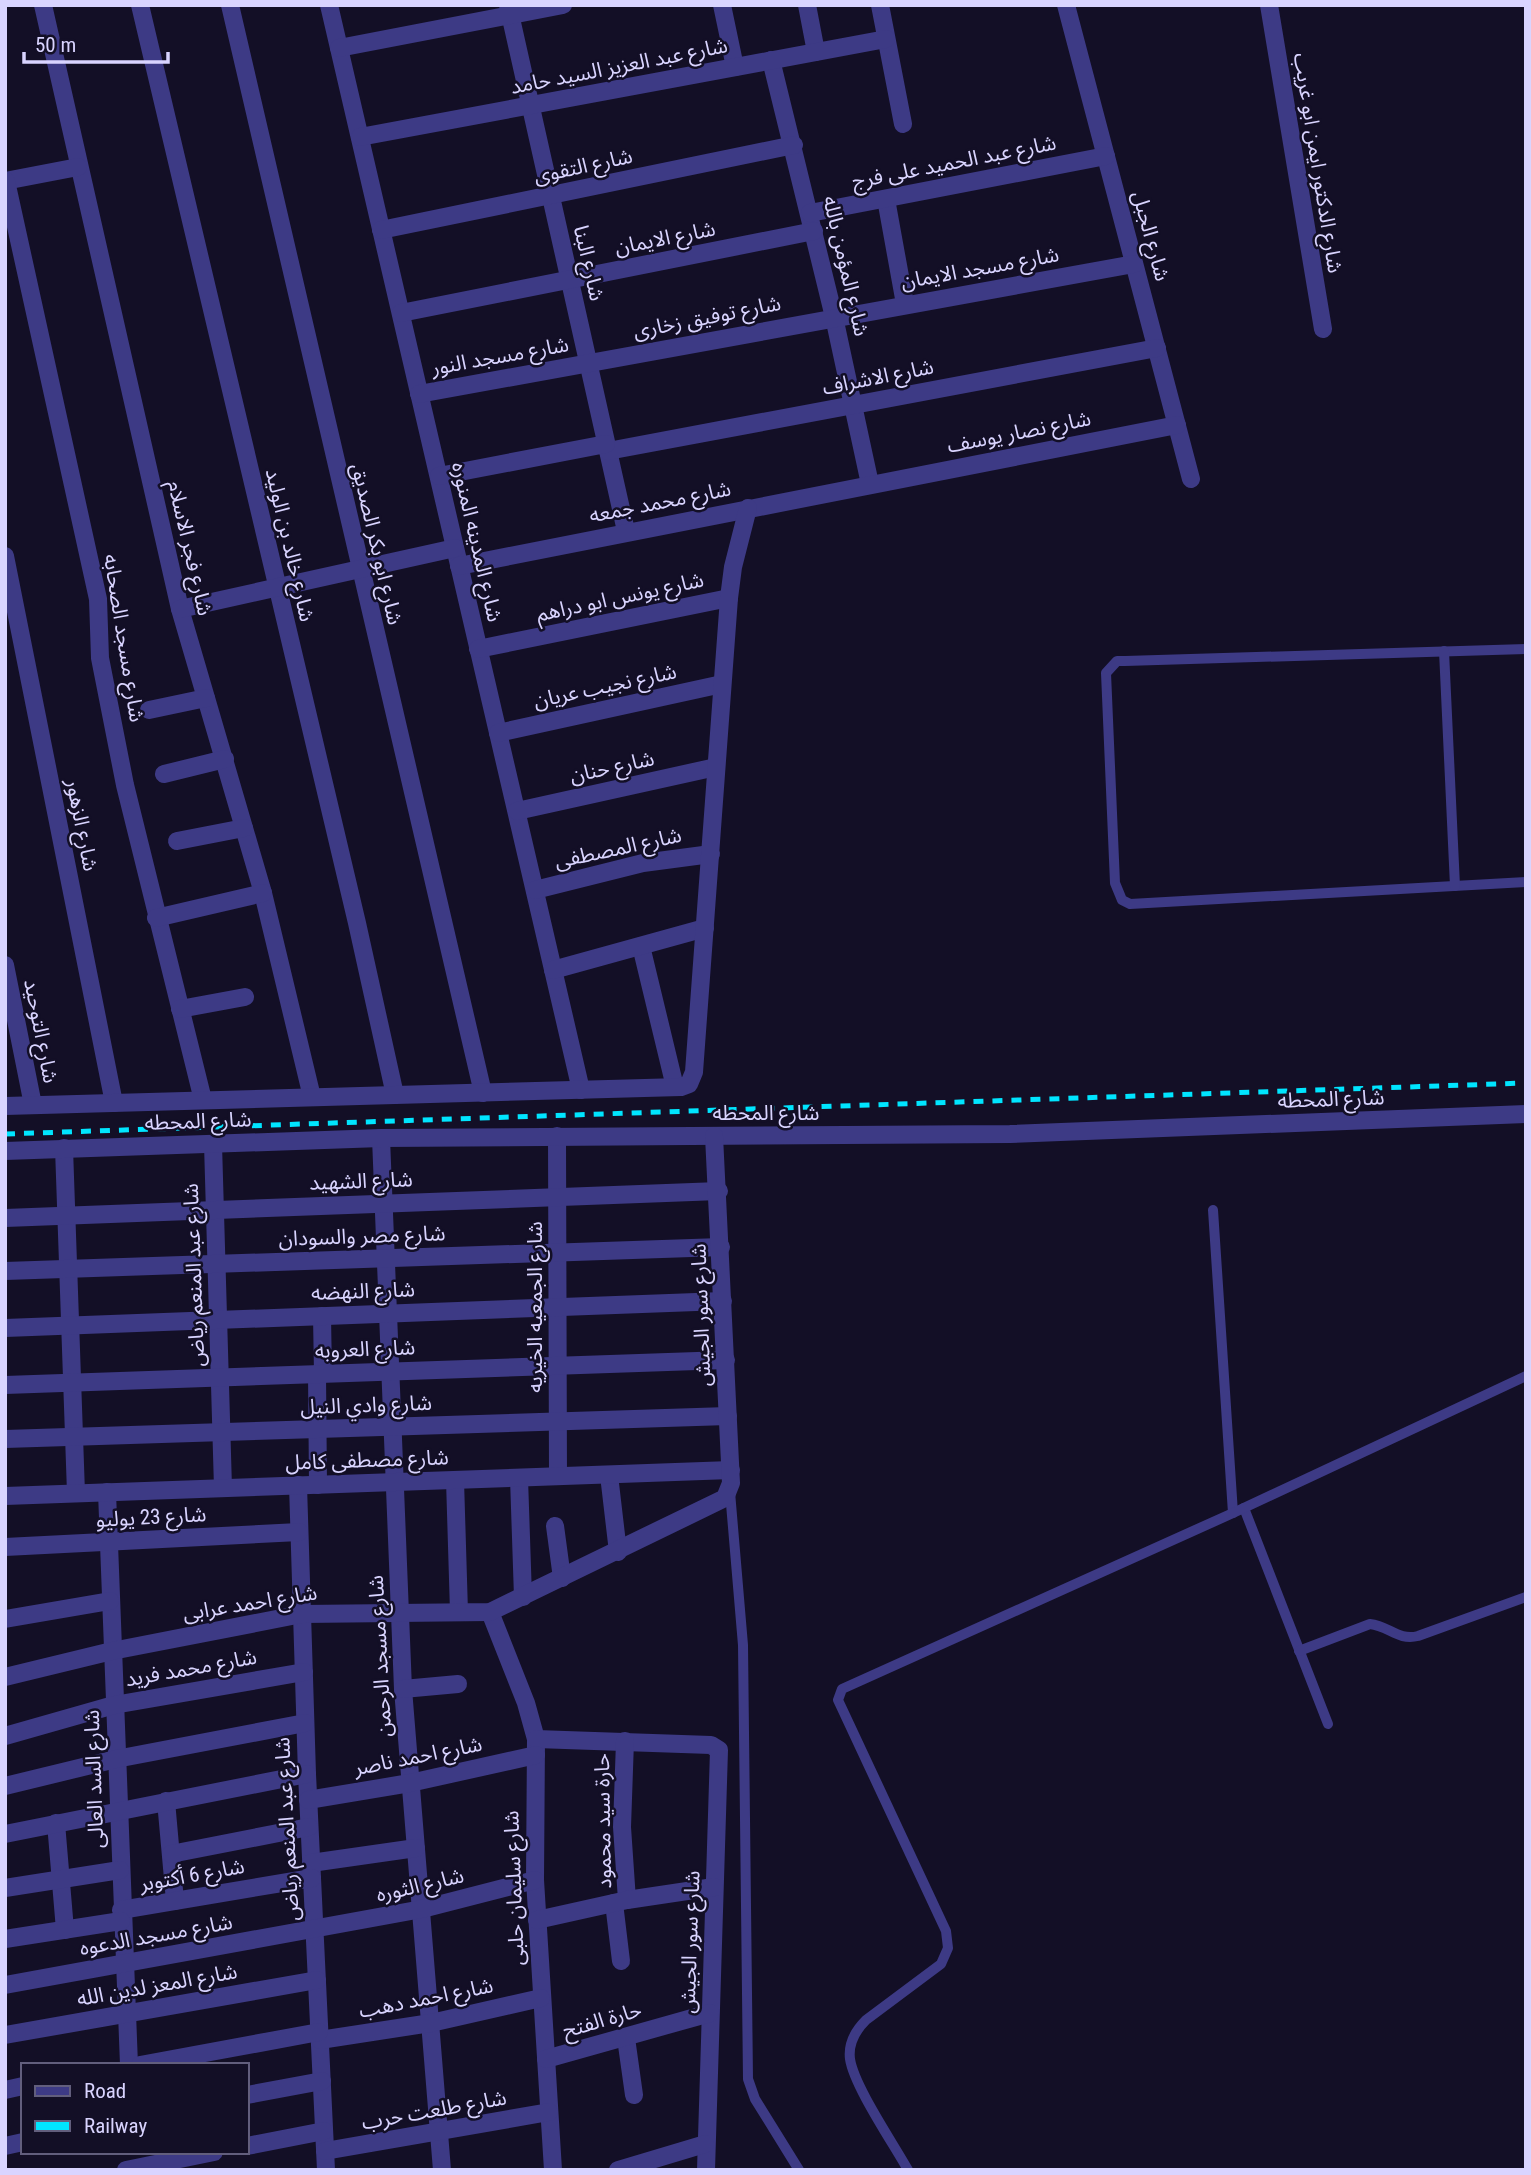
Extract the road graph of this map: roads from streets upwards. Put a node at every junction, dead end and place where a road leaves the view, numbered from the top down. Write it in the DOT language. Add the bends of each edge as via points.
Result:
graph roads {
  1 [pos="43,5"];
  2 [pos="140,5"];
  3 [pos="230,5"];
  4 [pos="329,5"];
  5 [pos="563,5"];
  6 [pos="722,5"];
  7 [pos="807,5"];
  8 [pos="880,5"];
  9 [pos="1066,5"];
  10 [pos="1269,5"];
  11 [pos="510,10"];
  12 [pos="886,39"];
  13 [pos="339,48"];
  14 [pos="816,52"];
  15 [pos="772,60"];
  16 [pos="735,67"];
  17 [pos="531,105"];
  18 [pos="903,124"];
  19 [pos="360,137"];
  20 [pos="794,145"];
  21 [pos="1106,156"];
  22 [pos="78,167"];
  23 [pos="5,181"];
  24 [pos="551,195"];
  25 [pos="886,199"];
  26 [pos="810,213"];
  27 [pos="381,230"];
  28 [pos="814,231"];
  29 [pos="1134,264"];
  30 [pos="570,280"];
  31 [pos="905,304"];
  32 [pos="401,313"];
  33 [pos="834,317"];
  34 [pos="1323,329"];
  35 [pos="1157,348"];
  36 [pos="588,362"];
  37 [pos="419,394"];
  38 [pos="854,405"];
  39 [pos="1177,425"];
  40 [pos="607,448"];
  41 [pos="439,476"];
  42 [pos="1191,479"];
  43 [pos="870,484"];
  44 [pos="748,508"];
  45 [pos="626,531"];
  46 [pos="455,548"];
  47 [pos="6,563"];
  48 [pos="459,566"];
  49 [pos="359,569"];
  50 [pos="276,588"];
  51 [pos="729,598"];
  52 [pos="180,609"];
  53 [pos="478,649"];
  54 [pos="722,684"];
  55 [pos="206,698"];
  56 [pos="149,710"];
  57 [pos="498,733"];
  58 [pos="225,759"];
  59 [pos="716,767"];
  60 [pos="164,774"];
  61 [pos="517,811"];
  62 [pos="244,828"];
  63 [pos="177,841"];
  64 [pos="711,854"];
  65 [pos="535,890"];
  66 [pos="263,893"];
  67 [pos="156,918"];
  68 [pos="705,928"];
  69 [pos="641,946"];
  70 [pos="5,965"];
  71 [pos="553,970"];
  72 [pos="245,997"];
  73 [pos="180,1009"];
  74 [pos="674,1087"];
  75 [pos="581,1090"];
  76 [pos="483,1093"];
  77 [pos="395,1094"];
  78 [pos="312,1097"];
  79 [pos="203,1100"];
  80 [pos="114,1102"];
  81 [pos="33,1105"];
  82 [pos="5,1106"];
  83 [pos="1526,1114"];
  84 [pos="557,1136"];
  85 [pos="714,1136"];
  86 [pos="381,1138"];
  87 [pos="213,1144"];
  88 [pos="64,1148"];
  89 [pos="5,1151"];
  90 [pos="719,1191"];
  91 [pos="557,1197"];
  92 [pos="384,1203"];
  93 [pos="215,1209"];
  94 [pos="67,1216"];
  95 [pos="5,1218"];
  96 [pos="721,1247"];
  97 [pos="557,1253"];
  98 [pos="386,1258"];
  99 [pos="216,1263"];
  100 [pos="68,1269"];
  101 [pos="5,1271"];
  102 [pos="723,1301"];
  103 [pos="557,1307"];
  104 [pos="388,1313"];
  105 [pos="322,1316"];
  106 [pos="218,1319"];
  107 [pos="70,1325"];
  108 [pos="5,1328"];
  109 [pos="726,1360"];
  110 [pos="558,1366"];
  111 [pos="390,1371"];
  112 [pos="320,1374"];
  113 [pos="220,1376"];
  114 [pos="72,1382"];
  115 [pos="5,1385"];
  116 [pos="728,1416"];
  117 [pos="558,1421"];
  118 [pos="392,1427"];
  119 [pos="318,1429"];
  120 [pos="222,1431"];
  121 [pos="74,1437"];
  122 [pos="5,1439"];
  123 [pos="730,1470"];
  124 [pos="609,1475"];
  125 [pos="558,1476"];
  126 [pos="519,1478"];
  127 [pos="455,1480"];
  128 [pos="394,1482"];
  129 [pos="298,1485"];
  130 [pos="318,1485"];
  131 [pos="223,1488"];
  132 [pos="107,1492"];
  133 [pos="730,1492"];
  134 [pos="76,1493"];
  135 [pos="5,1496"];
  136 [pos="555,1526"];
  137 [pos="299,1532"];
  138 [pos="109,1542"];
  139 [pos="5,1547"];
  140 [pos="618,1552"];
  141 [pos="562,1578"];
  142 [pos="523,1597"];
  143 [pos="110,1601"];
  144 [pos="401,1611"];
  145 [pos="459,1612"];
  146 [pos="490,1612"];
  147 [pos="302,1614"];
  148 [pos="5,1619"];
  149 [pos="112,1651"];
  150 [pos="304,1672"];
  151 [pos="5,1677"];
  152 [pos="458,1684"];
  153 [pos="403,1689"];
  154 [pos="114,1705"];
  155 [pos="305,1723"];
  156 [pos="5,1736"];
  157 [pos="625,1741"];
  158 [pos="711,1745"];
  159 [pos="536,1747"];
  160 [pos="116,1759"];
  161 [pos="307,1774"];
  162 [pos="410,1783"];
  163 [pos="5,1786"];
  164 [pos="308,1800"];
  165 [pos="166,1801"];
  166 [pos="117,1810"];
  167 [pos="56,1823"];
  168 [pos="309,1827"];
  169 [pos="5,1835"];
  170 [pos="416,1848"];
  171 [pos="171,1854"];
  172 [pos="120,1870"];
  173 [pos="312,1870"];
  174 [pos="60,1879"];
  175 [pos="535,1880"];
  176 [pos="714,1887"];
  177 [pos="5,1888"];
  178 [pos="175,1900"];
  179 [pos="620,1901"];
  180 [pos="422,1909"];
  181 [pos="121,1916"];
  182 [pos="537,1920"];
  183 [pos="65,1930"];
  184 [pos="314,1930"];
  185 [pos="5,1939"];
  186 [pos="621,1961"];
  187 [pos="123,1963"];
  188 [pos="317,1980"];
  189 [pos="5,1984"];
  190 [pos="541,1998"];
  191 [pos="124,2013"];
  192 [pos="710,2013"];
  193 [pos="431,2023"];
  194 [pos="5,2035"];
  195 [pos="320,2036"];
  196 [pos="626,2038"];
  197 [pos="546,2059"];
  198 [pos="129,2063"];
  199 [pos="152,2063"];
  200 [pos="322,2081"];
  201 [pos="248,2095"];
  202 [pos="634,2095"];
  203 [pos="550,2112"];
  204 [pos="324,2131"];
  205 [pos="439,2132"];
  206 [pos="705,2144"];
  207 [pos="248,2146"];
  208 [pos="326,2151"];
  209 [pos="202,2154"];
  210 [pos="133,2165"];
  211 [pos="326,2170"];
  212 [pos="442,2170"];
  213 [pos="554,2170"];
  214 [pos="618,2170"];
  215 [pos="706,2170"];
  1 -- 22 [label="street, شارع فجر الاسلام"];
  2 -- 50 [label="street, شارع خالد بن الوليد"];
  3 -- 49 [label="street, شارع ابو بكر الصديق"];
  4 -- 13 [label="street, شارع المدينه المنوره"];
  5 -- 11 [label="street"];
  6 -- 16 [label="street"];
  7 -- 14 [label="street"];
  8 -- 12 [label="street"];
  9 -- 21 [label="street, شارع الجبل"];
  10 -- 34 [label="street, شارع الدكتور ايمن ابو غريب"];
  11 -- 13 [label="street"];
  11 -- 17 [label="street, شارع البنا"];
  12 -- 14 [label="street, شارع عبد العزيز السيد حامد"];
  12 -- 18 [label="street"];
  13 -- 19 [label="street, شارع المدينه المنوره"];
  14 -- 15 [label="street, شارع عبد العزيز السيد حامد"];
  15 -- 16 [label="street, شارع عبد العزيز السيد حامد"];
  15 -- 20 [label="street, شارع المؤمن بالله"];
  16 -- 17 [label="street, شارع عبد العزيز السيد حامد"];
  17 -- 19 [label="street, شارع عبد العزيز السيد حامد"];
  17 -- 24 [label="street, شارع البنا"];
  19 -- 27 [label="street, شارع المدينه المنوره"];
  20 -- 24 [label="street, شارع التقوى"];
  20 -- 26 [label="street, شارع المؤمن بالله"];
  21 -- 25 [label="street, شارع عبد الحميد على فرج"];
  21 -- 29 [label="street, شارع الجبل"];
  22 -- 23 [label="street"];
  22 -- 52 [label="street, شارع فجر الاسلام"];
  23 -- 67 [label="street, شارع مسجد الصحابه" via="99,598 100,658"];
  24 -- 27 [label="street, شارع التقوى"];
  24 -- 30 [label="street, شارع البنا"];
  25 -- 26 [label="street, شارع عبد الحميد على فرج"];
  25 -- 31 [label="street"];
  26 -- 28 [label="street, شارع المؤمن بالله"];
  27 -- 32 [label="street, شارع المدينه المنوره"];
  28 -- 30 [label="street, شارع الايمان"];
  28 -- 33 [label="street, شارع المؤمن بالله"];
  29 -- 31 [label="street, شارع مسجد الايمان"];
  29 -- 35 [label="street, شارع الجبل"];
  30 -- 32 [label="street, شارع الايمان"];
  30 -- 36 [label="street, شارع البنا"];
  31 -- 33 [label="street, شارع مسجد الايمان"];
  32 -- 37 [label="street, شارع المدينه المنوره"];
  33 -- 36 [label="street, شارع توفيق زخارى"];
  33 -- 38 [label="street, شارع المؤمن بالله"];
  35 -- 38 [label="street, شارع الاشراف"];
  35 -- 39 [label="street, شارع الجبل"];
  36 -- 37 [label="street, شارع مسجد النور"];
  36 -- 40 [label="street, شارع البنا"];
  37 -- 41 [label="street, شارع المدينه المنوره"];
  38 -- 40 [label="street, شارع الاشراف"];
  38 -- 43 [label="street, شارع المؤمن بالله"];
  39 -- 42 [label="street, شارع الجبل"];
  39 -- 43 [label="street, شارع نصار يوسف"];
  40 -- 41 [label="street, شارع الاشراف"];
  40 -- 45 [label="street, شارع البنا"];
  41 -- 46 [label="street, شارع المدينه المنوره"];
  43 -- 44 [label="street, شارع محمد جمعه"];
  44 -- 45 [label="street, شارع محمد جمعه"];
  44 -- 51 [label="street, شارع المحطه"];
  45 -- 48 [label="street, شارع محمد جمعه"];
  46 -- 48 [label="street, شارع المدينه المنوره"];
  46 -- 49 [label="street"];
  47 -- 80 [label="street, شارع الزهور"];
  48 -- 53 [label="street, شارع المدينه المنوره"];
  49 -- 50 [label="street"];
  49 -- 76 [label="street, شارع ابو بكر الصديق"];
  50 -- 52 [label="street"];
  50 -- 77 [label="street, شارع خالد بن الوليد"];
  51 -- 53 [label="street, شارع يونس ابو دراهم"];
  51 -- 54 [label="street, شارع المحطه"];
  52 -- 55 [label="street, شارع فجر الاسلام"];
  53 -- 57 [label="street, شارع المدينه المنوره"];
  54 -- 57 [label="street, شارع نجيب عريان"];
  54 -- 59 [label="street, شارع المحطه"];
  55 -- 56 [label="street"];
  55 -- 58 [label="street, شارع فجر الاسلام"];
  57 -- 61 [label="street, شارع المدينه المنوره"];
  58 -- 60 [label="street"];
  58 -- 62 [label="street, شارع فجر الاسلام"];
  59 -- 61 [label="street, شارع حنان"];
  59 -- 64 [label="street, شارع المحطه"];
  61 -- 65 [label="street, شارع المدينه المنوره"];
  62 -- 63 [label="street"];
  62 -- 66 [label="street, شارع فجر الاسلام"];
  64 -- 65 [label="street, شارع المصطفى" via="643,863"];
  64 -- 68 [label="street, شارع المحطه"];
  65 -- 71 [label="street, شارع المدينه المنوره"];
  66 -- 67 [label="street"];
  66 -- 78 [label="street, شارع فجر الاسلام"];
  67 -- 73 [label="street, شارع مسجد الصحابه"];
  68 -- 69 [label="street"];
  68 -- 74 [label="street, شارع المحطه" via="693,1079"];
  69 -- 71 [label="street"];
  69 -- 74 [label="street"];
  70 -- 81 [label="street, شارع التوحيد"];
  71 -- 75 [label="street, شارع المدينه المنوره"];
  72 -- 73 [label="street"];
  73 -- 79 [label="street, شارع مسجد الصحابه"];
  74 -- 75 [label="street, شارع المحطه"];
  75 -- 76 [label="street, شارع المحطه"];
  76 -- 77 [label="street, شارع المحطه"];
  77 -- 78 [label="street, شارع المحطه"];
  78 -- 79 [label="street, شارع المحطه"];
  79 -- 80 [label="street, شارع المحطه"];
  80 -- 81 [label="street, شارع المحطه"];
  81 -- 82 [label="street, شارع المحطه"];
  83 -- 85 [label="street, شارع المحطه" via="1010,1134"];
  84 -- 85 [label="street, شارع المحطه"];
  84 -- 86 [label="street, شارع المحطه"];
  84 -- 91 [label="street, شارع الجمعيه الخيريه"];
  85 -- 90 [label="street, شارع سور الجيش"];
  86 -- 87 [label="street, شارع المحطه"];
  86 -- 92 [label="street, شارع مسجد الرحمن"];
  87 -- 88 [label="street, شارع المحطه"];
  87 -- 93 [label="street, شارع عبد المنعم رياض"];
  88 -- 89 [label="street, شارع المحطه"];
  88 -- 94 [label="street"];
  90 -- 91 [label="street, شارع الشهيد"];
  90 -- 96 [label="street, شارع سور الجيش"];
  91 -- 92 [label="street, شارع الشهيد"];
  91 -- 97 [label="street, شارع الجمعيه الخيريه"];
  92 -- 93 [label="street, شارع الشهيد"];
  92 -- 98 [label="street, شارع مسجد الرحمن"];
  93 -- 94 [label="street, شارع الشهيد"];
  93 -- 99 [label="street, شارع عبد المنعم رياض"];
  94 -- 95 [label="street, شارع الشهيد"];
  94 -- 100 [label="street"];
  96 -- 97 [label="street, شارع مصر والسودان"];
  96 -- 102 [label="street, شارع سور الجيش"];
  97 -- 98 [label="street, شارع مصر والسودان"];
  97 -- 103 [label="street, شارع الجمعيه الخيريه"];
  98 -- 99 [label="street, شارع مصر والسودان"];
  98 -- 104 [label="street, شارع مسجد الرحمن"];
  99 -- 100 [label="street, شارع مصر والسودان"];
  99 -- 106 [label="street, شارع عبد المنعم رياض"];
  100 -- 101 [label="street, شارع مصر والسودان"];
  100 -- 107 [label="street"];
  102 -- 103 [label="street, شارع النهضه"];
  102 -- 109 [label="street, شارع سور الجيش"];
  103 -- 104 [label="street, شارع النهضه"];
  103 -- 110 [label="street, شارع الجمعيه الخيريه"];
  104 -- 105 [label="street, شارع النهضه"];
  104 -- 111 [label="street, شارع مسجد الرحمن"];
  105 -- 106 [label="street, شارع النهضه"];
  105 -- 112 [label="street"];
  106 -- 107 [label="street, شارع النهضه"];
  106 -- 113 [label="street, شارع عبد المنعم رياض"];
  107 -- 108 [label="street, شارع النهضه"];
  107 -- 114 [label="street"];
  109 -- 110 [label="street, شارع العروبه"];
  109 -- 116 [label="street, شارع سور الجيش"];
  110 -- 111 [label="street, شارع العروبه"];
  110 -- 117 [label="street, شارع الجمعيه الخيريه"];
  111 -- 112 [label="street, شارع العروبه"];
  111 -- 118 [label="street, شارع مسجد الرحمن"];
  112 -- 113 [label="street, شارع العروبه"];
  112 -- 119 [label="street"];
  113 -- 114 [label="street, شارع العروبه"];
  113 -- 120 [label="street, شارع عبد المنعم رياض"];
  114 -- 115 [label="street, شارع العروبه"];
  114 -- 121 [label="street"];
  116 -- 117 [label="street, شارع وادي النيل"];
  116 -- 123 [label="street, شارع سور الجيش"];
  117 -- 118 [label="street, شارع وادي النيل"];
  117 -- 125 [label="street, شارع الجمعيه الخيريه"];
  118 -- 119 [label="street, شارع وادي النيل"];
  118 -- 128 [label="street, شارع مسجد الرحمن"];
  119 -- 120 [label="street, شارع وادي النيل"];
  119 -- 130 [label="street"];
  120 -- 121 [label="street, شارع وادي النيل"];
  120 -- 131 [label="street, شارع عبد المنعم رياض"];
  121 -- 122 [label="street, شارع وادي النيل"];
  121 -- 134 [label="street"];
  123 -- 124 [label="street, شارع مصطفى كامل"];
  123 -- 133 [label="street, شارع سور الجيش"];
  124 -- 125 [label="street, شارع مصطفى كامل"];
  124 -- 140 [label="street"];
  125 -- 126 [label="street, شارع مصطفى كامل"];
  126 -- 127 [label="street, شارع مصطفى كامل"];
  126 -- 142 [label="street"];
  127 -- 128 [label="street, شارع مصطفى كامل"];
  127 -- 145 [label="street"];
  128 -- 130 [label="street, شارع مصطفى كامل"];
  128 -- 144 [label="street, شارع مسجد الرحمن"];
  129 -- 130 [label="street, شارع مصطفى كامل"];
  129 -- 131 [label="street, شارع مصطفى كامل"];
  129 -- 137 [label="street, شارع عبد المنعم رياض"];
  131 -- 132 [label="street, شارع مصطفى كامل"];
  132 -- 134 [label="street, شارع مصطفى كامل"];
  132 -- 138 [label="street, شارع السد العالى"];
  133 -- 140 [label="street, شارع احمد عرابى"];
  134 -- 135 [label="street, شارع مصطفى كامل"];
  136 -- 141 [label="street"];
  137 -- 138 [label="street, شارع 23 يوليو"];
  137 -- 147 [label="street, شارع عبد المنعم رياض"];
  138 -- 139 [label="street, شارع 23 يوليو"];
  138 -- 143 [label="street, شارع السد العالى"];
  140 -- 141 [label="street, شارع احمد عرابى"];
  141 -- 142 [label="street, شارع احمد عرابى"];
  142 -- 146 [label="street, شارع احمد عرابى"];
  143 -- 148 [label="street"];
  143 -- 149 [label="street, شارع السد العالى"];
  144 -- 145 [label="street, شارع احمد عرابى"];
  144 -- 147 [label="street, شارع احمد عرابى"];
  144 -- 153 [label="street, شارع مسجد الرحمن"];
  145 -- 146 [label="street, شارع احمد عرابى"];
  146 -- 159 [label="street, شارع سليمان حلبى" via="526,1703"];
  147 -- 149 [label="street, شارع احمد عرابى"];
  147 -- 150 [label="street, شارع عبد المنعم رياض"];
  149 -- 151 [label="street, شارع احمد عرابى"];
  149 -- 154 [label="street, شارع السد العالى"];
  150 -- 154 [label="street, شارع محمد فريد"];
  150 -- 155 [label="street, شارع عبد المنعم رياض"];
  152 -- 153 [label="street"];
  153 -- 162 [label="street, شارع مسجد الرحمن"];
  154 -- 156 [label="street, شارع محمد فريد"];
  154 -- 160 [label="street, شارع السد العالى"];
  155 -- 160 [label="street"];
  155 -- 161 [label="street, شارع عبد المنعم رياض"];
  157 -- 158 [label="street, شارع احمد ناصر"];
  157 -- 159 [label="street, شارع احمد ناصر"];
  157 -- 179 [label="street, حارة سيد محمود"];
  158 -- 176 [label="street, شارع سور الجيش" via="720,1754"];
  159 -- 162 [label="street, شارع احمد ناصر"];
  159 -- 175 [label="street, شارع سليمان حلبى"];
  160 -- 163 [label="street"];
  160 -- 166 [label="street, شارع السد العالى"];
  161 -- 164 [label="street, شارع عبد المنعم رياض"];
  161 -- 165 [label="street"];
  162 -- 164 [label="street, شارع احمد ناصر"];
  162 -- 170 [label="street, شارع مسجد الرحمن"];
  164 -- 168 [label="street, شارع عبد المنعم رياض"];
  165 -- 166 [label="street"];
  165 -- 171 [label="street"];
  166 -- 167 [label="street"];
  166 -- 172 [label="street, شارع السد العالى"];
  167 -- 169 [label="street"];
  167 -- 174 [label="street"];
  168 -- 171 [label="street"];
  168 -- 173 [label="street, شارع عبد المنعم رياض"];
  170 -- 173 [label="street, شارع 6 أكتوبر"];
  170 -- 180 [label="street, شارع مسجد الرحمن"];
  171 -- 178 [label="street"];
  172 -- 174 [label="street"];
  172 -- 181 [label="street, شارع السد العالى"];
  173 -- 178 [label="street, شارع 6 أكتوبر"];
  173 -- 184 [label="street, شارع عبد المنعم رياض"];
  174 -- 177 [label="street"];
  174 -- 183 [label="street"];
  175 -- 180 [label="street, شارع الثوره"];
  175 -- 182 [label="street, شارع سليمان حلبى"];
  176 -- 179 [label="street"];
  176 -- 192 [label="street, شارع سور الجيش"];
  178 -- 181 [label="street, شارع 6 أكتوبر"];
  179 -- 182 [label="street"];
  179 -- 186 [label="street, حارة سيد محمود"];
  180 -- 184 [label="street, شارع الثوره"];
  180 -- 193 [label="street, شارع مسجد الرحمن"];
  181 -- 183 [label="street, شارع 6 أكتوبر"];
  181 -- 187 [label="street, شارع السد العالى"];
  182 -- 190 [label="street, شارع سليمان حلبى"];
  183 -- 185 [label="street, شارع 6 أكتوبر"];
  184 -- 187 [label="street, شارع مسجد الدعوه"];
  184 -- 188 [label="street, شارع عبد المنعم رياض"];
  187 -- 189 [label="street, شارع مسجد الدعوه"];
  187 -- 191 [label="street, شارع السد العالى"];
  188 -- 191 [label="street, شارع المعز لدين الله"];
  188 -- 195 [label="street, شارع عبد المنعم رياض"];
  190 -- 193 [label="street, شارع احمد دهب"];
  190 -- 197 [label="street, شارع سليمان حلبى"];
  191 -- 194 [label="street, شارع المعز لدين الله"];
  191 -- 198 [label="street, شارع السد العالى"];
  192 -- 196 [label="street, حارة الفتح"];
  192 -- 206 [label="street, شارع سور الجيش"];
  193 -- 195 [label="street, شارع احمد دهب"];
  193 -- 205 [label="street, شارع مسجد الرحمن"];
  195 -- 199 [label="street"];
  195 -- 200 [label="street, شارع عبد المنعم رياض"];
  196 -- 197 [label="street, حارة الفتح"];
  196 -- 202 [label="street"];
  197 -- 203 [label="street, شارع سليمان حلبى"];
  200 -- 201 [label="street"];
  200 -- 204 [label="street, شارع عبد المنعم رياض"];
  203 -- 205 [label="street, شارع طلعت حرب"];
  203 -- 213 [label="street, شارع سليمان حلبى"];
  204 -- 207 [label="street"];
  204 -- 208 [label="street, شارع عبد المنعم رياض"];
  205 -- 208 [label="street, شارع طلعت حرب"];
  205 -- 212 [label="street, شارع مسجد الرحمن"];
  206 -- 214 [label="street"];
  206 -- 215 [label="street, شارع سور الجيش"];
  208 -- 211 [label="street, شارع عبد المنعم رياض"];
  209 -- 210 [label="street"];
}
